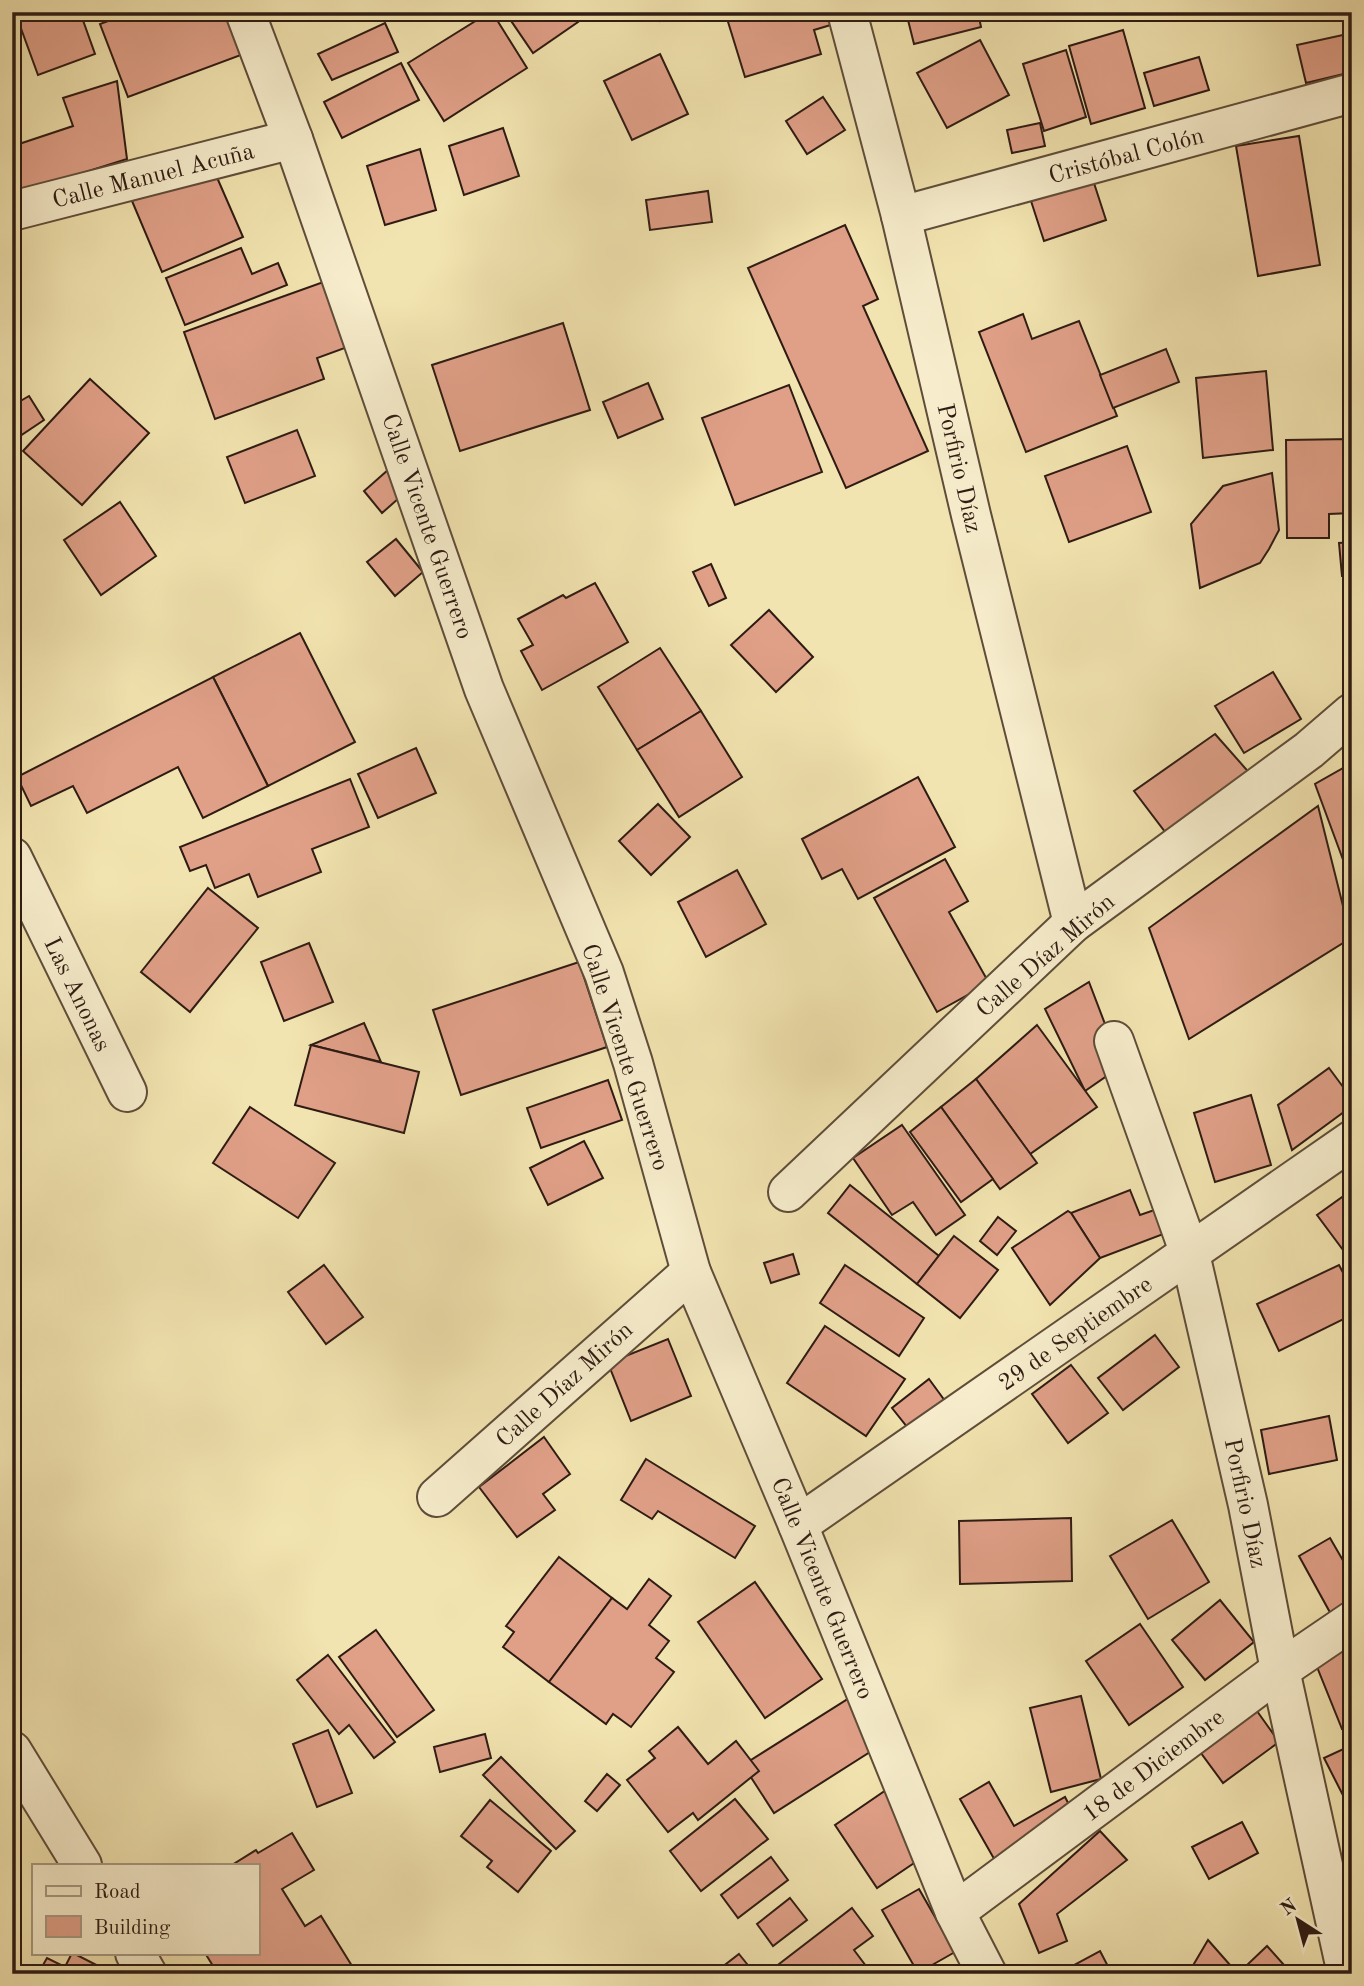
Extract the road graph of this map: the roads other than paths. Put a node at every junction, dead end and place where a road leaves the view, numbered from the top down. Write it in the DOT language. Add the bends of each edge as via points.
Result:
graph roads {
  1 [pos="245,12"];
  2 [pos="847,12"];
  3 [pos="1352,93"];
  4 [pos="293,139"];
  5 [pos="12,211"];
  6 [pos="901,216"];
  7 [pos="1352,713"];
  8 [pos="12,857"];
  9 [pos="1073,923"];
  10 [pos="1114,1041"];
  11 [pos="127,1092"];
  12 [pos="1352,1140"];
  13 [pos="789,1192"];
  14 [pos="1190,1254"];
  15 [pos="691,1272"];
  16 [pos="437,1497"];
  17 [pos="798,1525"];
  18 [pos="1352,1620"];
  19 [pos="1280,1670"];
  20 [pos="12,1751"];
  21 [pos="81,1864"];
  22 [pos="955,1912"];
  23 [pos="136,1954"];
  24 [pos="147,1974"];
  25 [pos="987,1974"];
  26 [pos="1347,1974"];
  1 -- 4 [label="street, Calle Vicente Guerrero"];
  2 -- 6 [label="street, Porfirio Díaz"];
  3 -- 6 [label="street, Cristóbal Colón"];
  4 -- 5 [label="street, Calle Manuel Acuña"];
  4 -- 15 [label="street, Calle Vicente Guerrero" via="484,689 604,973"];
  6 -- 9 [label="street, Porfirio Díaz"];
  7 -- 9 [label="street, Calle Díaz Mirón" via="1309,750"];
  8 -- 11 [label="street, Las Anonas"];
  9 -- 13 [label="street, Calle Díaz Mirón"];
  10 -- 14 [label="street, Porfirio Díaz"];
  12 -- 14 [label="street, 29 de Septiembre"];
  14 -- 17 [label="street, 29 de Septiembre"];
  14 -- 19 [label="street, Porfirio Díaz"];
  15 -- 16 [label="street, Calle Díaz Mirón"];
  15 -- 17 [label="street, Calle Vicente Guerrero"];
  17 -- 22 [label="street, Calle Vicente Guerrero"];
  18 -- 19 [label="street, 18 de Diciembre"];
  19 -- 22 [label="street, 18 de Diciembre"];
  19 -- 26 [label="street, Porfirio Díaz"];
  20 -- 21 [label="street"];
  22 -- 25 [label="street, Calle Vicente Guerrero"];
  23 -- 24 [label="street"];
}
